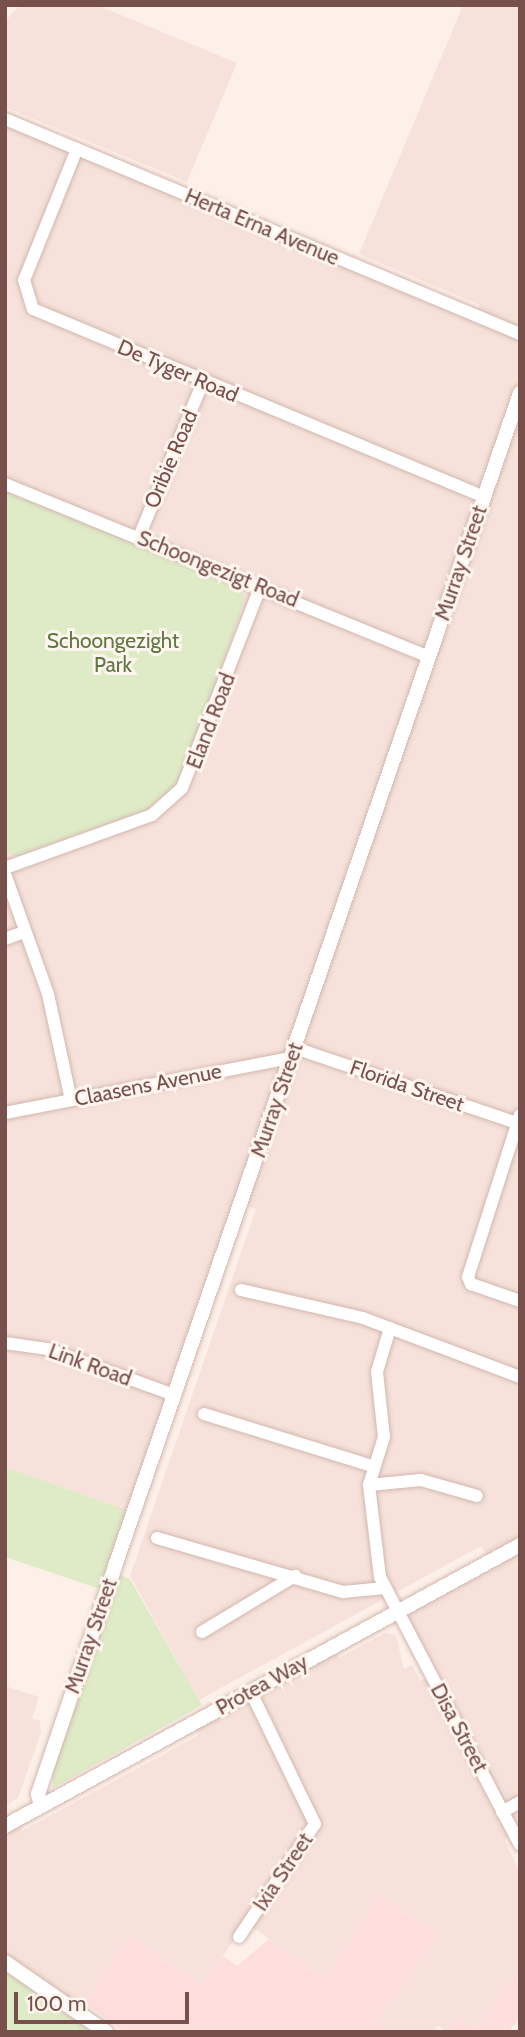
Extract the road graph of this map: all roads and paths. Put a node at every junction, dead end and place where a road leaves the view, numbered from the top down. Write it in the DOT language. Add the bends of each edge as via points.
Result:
graph roads {
  1 [pos="5,119"];
  2 [pos="77,149"];
  3 [pos="520,334"];
  4 [pos="203,382"];
  5 [pos="520,393"];
  6 [pos="5,484"];
  7 [pos="484,497"];
  8 [pos="139,537"];
  9 [pos="261,585"];
  10 [pos="429,657"];
  11 [pos="5,868"];
  12 [pos="5,874"];
  13 [pos="24,932"];
  14 [pos="5,939"];
  15 [pos="293,1053"];
  16 [pos="71,1100"];
  17 [pos="5,1113"];
  18 [pos="519,1121"];
  19 [pos="241,1290"];
  20 [pos="520,1301"];
  21 [pos="390,1328"];
  22 [pos="5,1343"];
  23 [pos="520,1377"];
  24 [pos="174,1395"];
  25 [pos="204,1414"];
  26 [pos="372,1465"];
  27 [pos="369,1485"];
  28 [pos="477,1496"];
  29 [pos="157,1538"];
  30 [pos="520,1545"];
  31 [pos="295,1576"];
  32 [pos="385,1588"];
  33 [pos="397,1611"];
  34 [pos="202,1632"];
  35 [pos="251,1692"];
  36 [pos="520,1802"];
  37 [pos="41,1806"];
  38 [pos="502,1812"];
  39 [pos="5,1826"];
  40 [pos="520,1845"];
  41 [pos="239,1937"];
  42 [pos="5,1962"];
  43 [pos="106,2032"];
  1 -- 2 [label="street, Herta Erna Avenue"];
  2 -- 3 [label="street, Herta Erna Avenue"];
  2 -- 4 [label="street, De Tyger Road" via="23,279 25,299 38,312"];
  4 -- 7 [label="street, De Tyger Road"];
  4 -- 8 [label="street, Oribie Road"];
  5 -- 7 [label="street, Murray Street"];
  6 -- 8 [label="street, Schoongezigt Road"];
  7 -- 10 [label="street, Murray Street"];
  8 -- 9 [label="street, Schoongezigt Road"];
  9 -- 10 [label="street, Schoongezigt Road"];
  9 -- 11 [label="street, Eland Road" via="182,788 152,815"];
  10 -- 15 [label="street, Murray Street"];
  12 -- 13 [label="street"];
  13 -- 14 [label="street"];
  13 -- 16 [label="street" via="48,994"];
  15 -- 16 [label="street, Claasens Avenue"];
  15 -- 18 [label="street, Florida Street"];
  15 -- 24 [label="street, Murray Street"];
  16 -- 17 [label="street, Claasens Avenue"];
  18 -- 20 [label="street" via="468,1274 471,1284"];
  19 -- 21 [label="street"];
  21 -- 23 [label="street"];
  21 -- 26 [label="street, Disa Street" via="377,1372 384,1442"];
  22 -- 24 [label="street, Link Road" via="47,1349"];
  24 -- 37 [label="street, Murray Street" via="38,1794"];
  25 -- 26 [label="street"];
  26 -- 27 [label="street, Disa Street"];
  27 -- 28 [label="street" via="421,1480"];
  27 -- 32 [label="street, Disa Street"];
  29 -- 31 [label="street"];
  30 -- 33 [label="street, Protea Way"];
  31 -- 32 [label="street" via="343,1592"];
  31 -- 34 [label="street"];
  32 -- 33 [label="street, Disa Street"];
  33 -- 35 [label="street, Protea Way"];
  33 -- 38 [label="street, Disa Street"];
  35 -- 37 [label="street, Protea Way"];
  35 -- 41 [label="street, Ixia Street" via="315,1824"];
  36 -- 38 [label="street"];
  37 -- 39 [label="street, Protea Way"];
  38 -- 40 [label="street, Disa Street"];
  42 -- 43 [label="street"];
}
